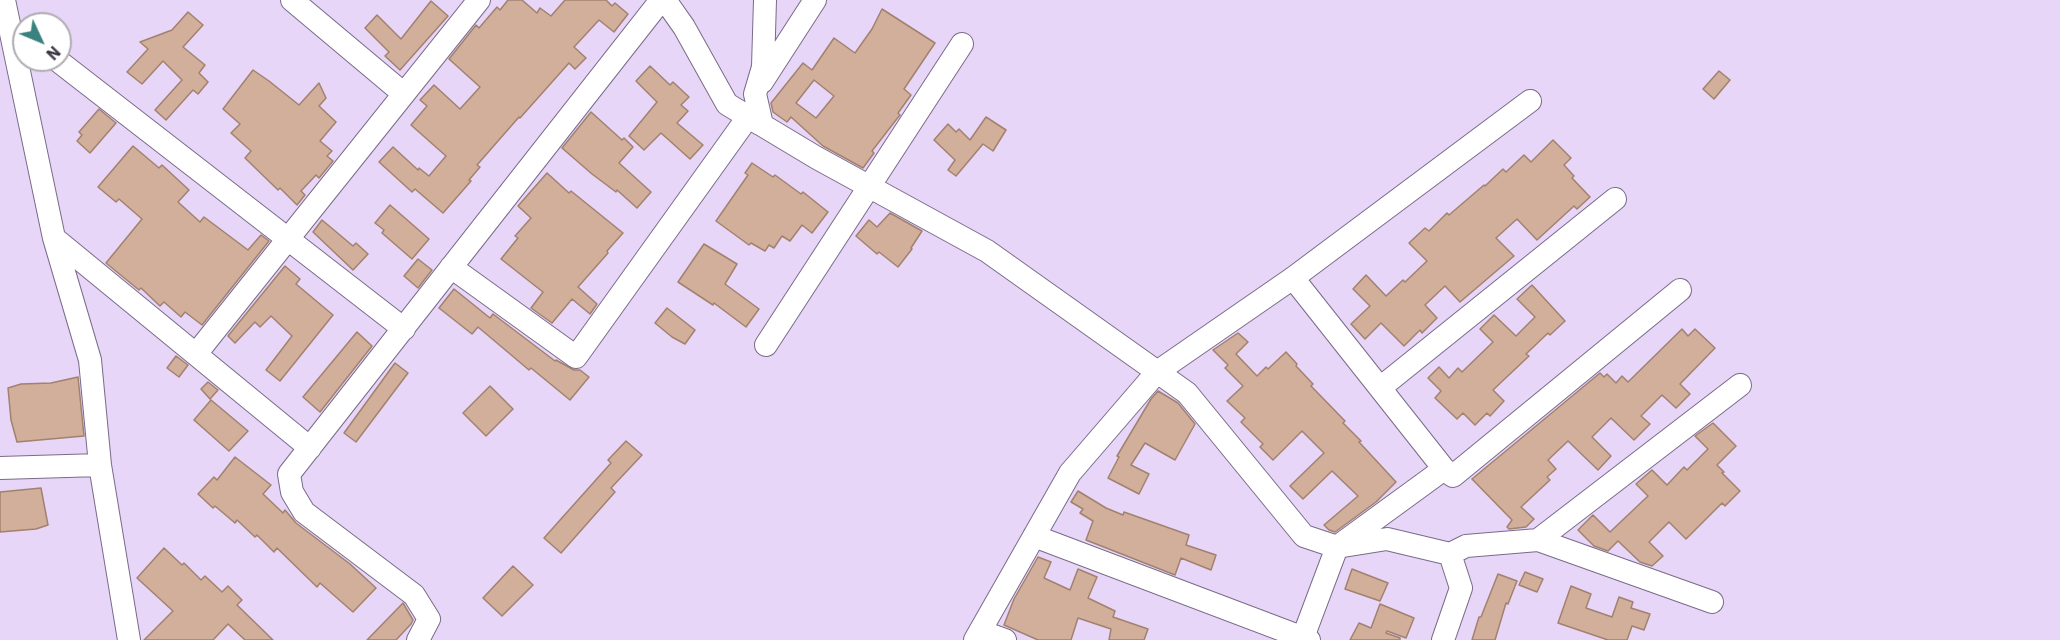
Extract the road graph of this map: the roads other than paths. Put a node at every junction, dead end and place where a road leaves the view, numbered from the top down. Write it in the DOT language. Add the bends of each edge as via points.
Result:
graph roads {
  1 [pos="4,0"];
  2 [pos="292,0"];
  3 [pos="479,0"];
  4 [pos="663,0"];
  5 [pos="765,0"];
  6 [pos="815,0"];
  7 [pos="12,19"];
  8 [pos="962,44"];
  9 [pos="24,72"];
  10 [pos="72,72"];
  11 [pos="404,94"];
  12 [pos="755,94"];
  13 [pos="1530,101"];
  14 [pos="755,121"];
  15 [pos="869,187"];
  16 [pos="1615,199"];
  17 [pos="54,238"];
  18 [pos="288,240"];
  19 [pos="452,267"];
  20 [pos="1293,278"];
  21 [pos="1680,290"];
  22 [pos="404,329"];
  23 [pos="766,345"];
  24 [pos="196,354"];
  25 [pos="1157,372"];
  26 [pos="1740,385"];
  27 [pos="1380,388"];
  28 [pos="310,448"];
  29 [pos="100,465"];
  30 [pos="0,468"];
  31 [pos="1444,469"];
  32 [pos="1034,537"];
  33 [pos="1538,540"];
  34 [pos="1337,547"];
  35 [pos="1450,554"];
  36 [pos="1712,602"];
  37 [pos="978,636"];
  38 [pos="1305,639"];
  39 [pos="129,640"];
  40 [pos="418,640"];
  41 [pos="1005,640"];
  42 [pos="1443,640"];
  1 -- 7 [label="street"];
  2 -- 11 [label="street"];
  3 -- 11 [label="street"];
  4 -- 14 [label="street" via="684,27 727,104"];
  4 -- 19 [label="street"];
  5 -- 12 [label="street" via="763,67"];
  6 -- 12 [label="street"];
  8 -- 15 [label="street"];
  9 -- 17 [label="street"];
  10 -- 18 [label="street"];
  11 -- 18 [label="street"];
  12 -- 14 [label="street"];
  13 -- 20 [label="street"];
  14 -- 15 [label="street"];
  14 -- 19 [label="street" via="576,357"];
  15 -- 23 [label="street"];
  15 -- 25 [label="street" via="987,251"];
  16 -- 27 [label="street"];
  17 -- 24 [label="street"];
  17 -- 29 [label="street" via="90,360"];
  18 -- 22 [label="street"];
  18 -- 24 [label="street"];
  19 -- 22 [label="street"];
  20 -- 25 [label="street"];
  20 -- 27 [label="street"];
  21 -- 31 [label="street" via="1453,476"];
  22 -- 28 [label="street"];
  24 -- 28 [label="street"];
  25 -- 32 [label="street" via="1070,473"];
  25 -- 34 [label="street" via="1187,393 1304,536"];
  26 -- 33 [label="street"];
  27 -- 31 [label="street"];
  28 -- 40 [label="street" via="289,474 292,492 304,512 414,595 429,619"];
  29 -- 30 [label="street"];
  29 -- 39 [label="street"];
  31 -- 34 [label="street"];
  32 -- 37 [label="street"];
  32 -- 38 [label="street"];
  33 -- 35 [label="street" via="1466,546"];
  33 -- 36 [label="street"];
  34 -- 35 [label="street" via="1387,539"];
  34 -- 38 [label="street"];
  35 -- 42 [label="street" via="1461,588"];
  37 -- 41 [label="street"];
}
